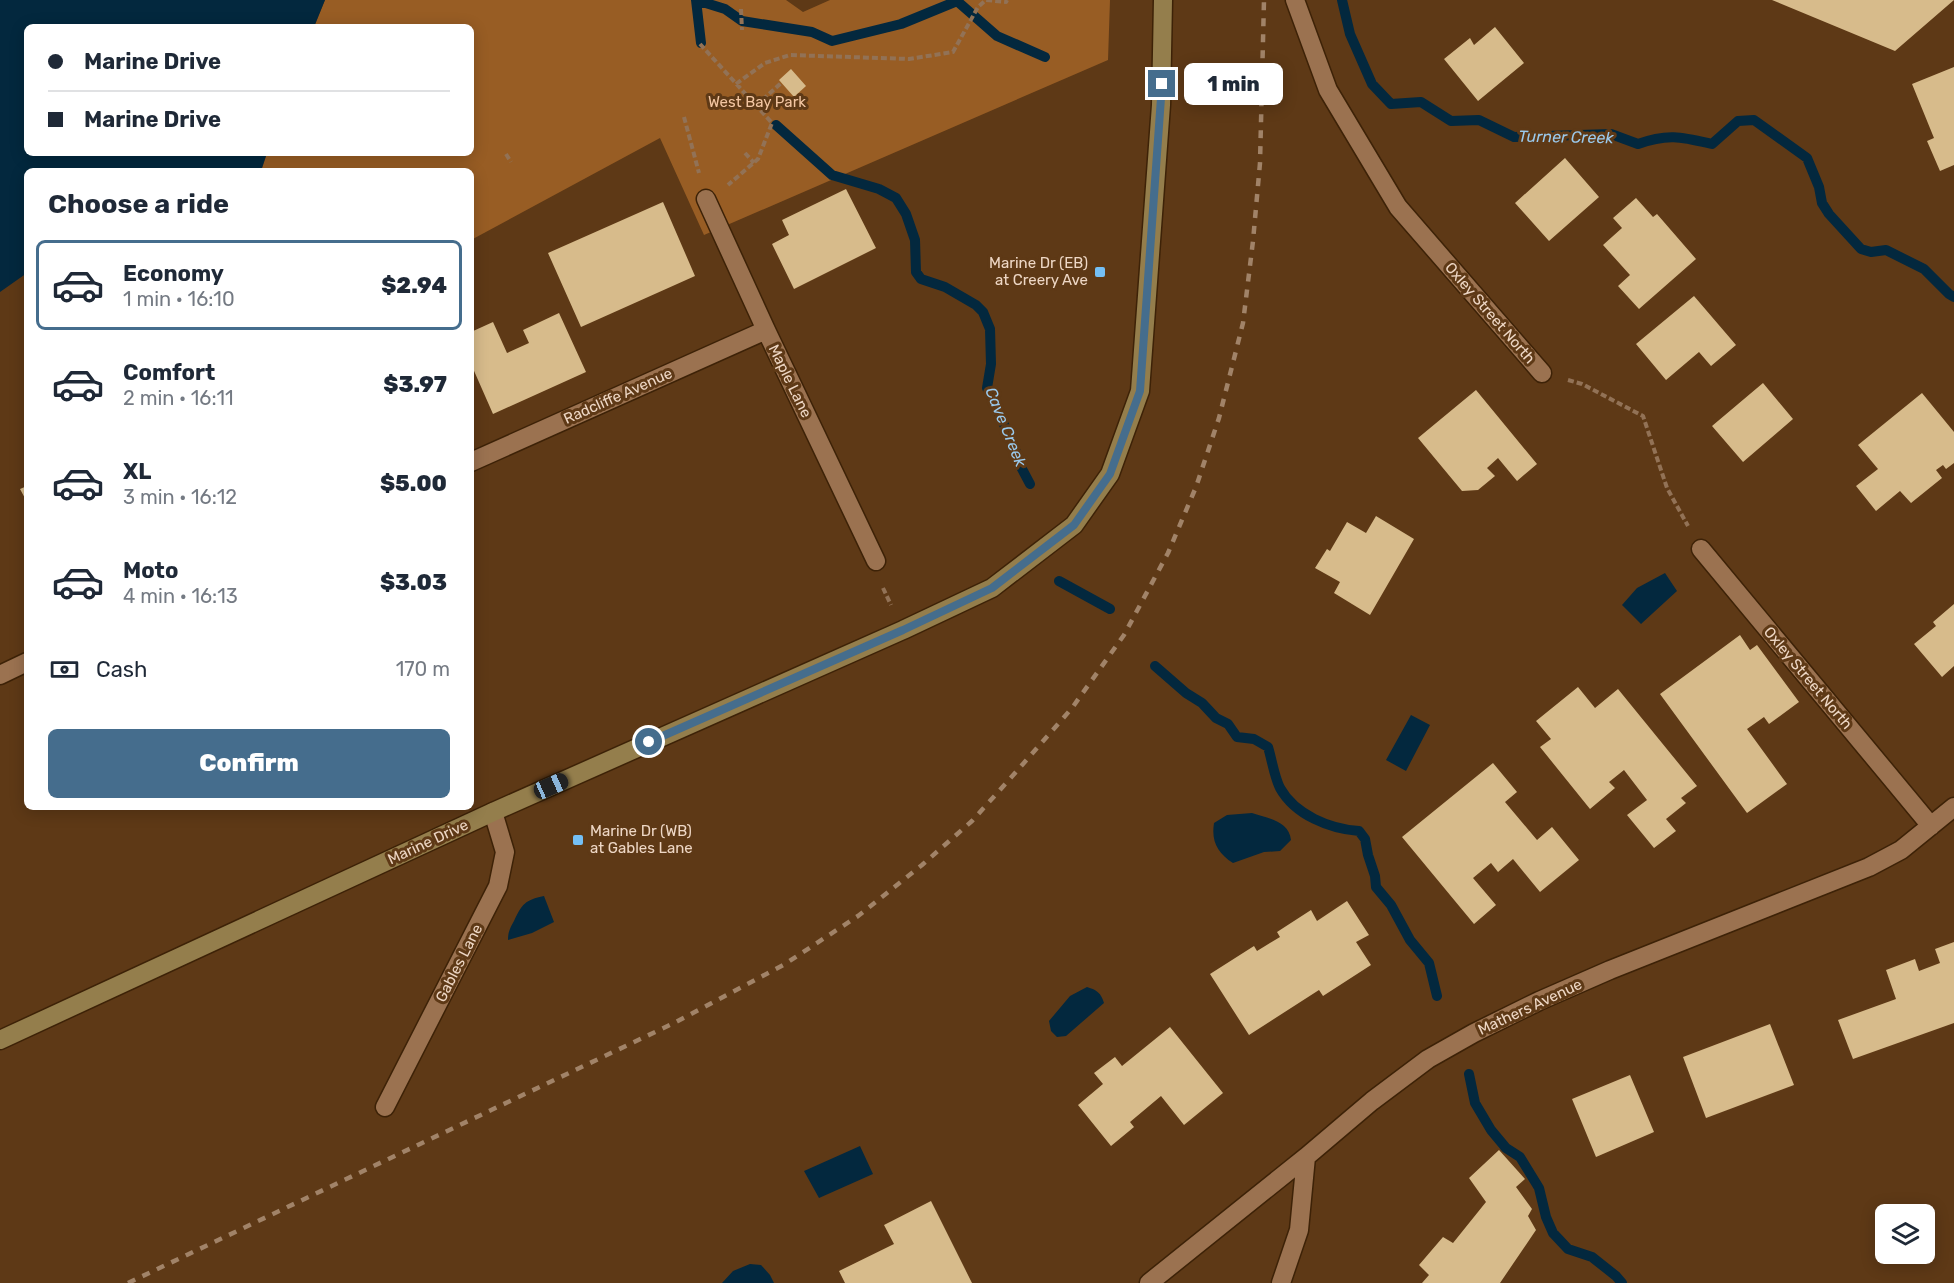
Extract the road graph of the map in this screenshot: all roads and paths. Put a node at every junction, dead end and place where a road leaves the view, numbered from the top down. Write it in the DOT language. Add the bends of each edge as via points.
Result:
graph roads {
  1 [pos="1007,0"];
  2 [pos="1163,0"];
  3 [pos="1295,0"];
  4 [pos="741,9"];
  5 [pos="742,30"];
  6 [pos="700,44"];
  7 [pos="782,83"];
  8 [pos="736,84"];
  9 [pos="756,106"];
  10 [pos="684,117"];
  11 [pos="746,153"];
  12 [pos="506,154"];
  13 [pos="511,162"];
  14 [pos="754,163"];
  15 [pos="724,188"];
  16 [pos="706,199"];
  17 [pos="765,330"];
  18 [pos="1542,373"];
  19 [pos="474,461"];
  20 [pos="1701,549"];
  21 [pos="876,561"];
  22 [pos="24,663"];
  23 [pos="0,675"];
  24 [pos="1954,807"];
  25 [pos="493,812"];
  26 [pos="1931,826"];
  27 [pos="0,1040"];
  28 [pos="385,1107"];
  29 [pos="1306,1157"];
  30 [pos="1149,1283"];
  31 [pos="1281,1283"];
  1 -- 8 [label="path" via="986,0 978,7 952,52 909,59 790,55 765,63"];
  2 -- 25 [label="main road, Marine Drive" via="1161,105 1140,391 1110,474 1074,525 992,588"];
  3 -- 18 [label="street, Oxley Street North" via="1328,90 1398,207"];
  4 -- 5 [label="path"];
  6 -- 8 [label="path"];
  7 -- 9 [label="path"];
  8 -- 9 [label="path"];
  9 -- 14 [label="path" via="772,123"];
  10 -- 16 [label="path"];
  11 -- 14 [label="path"];
  12 -- 13 [label="path"];
  14 -- 15 [label="path"];
  16 -- 17 [label="street, Maple Lane"];
  17 -- 19 [label="street, Radcliffe Avenue"];
  17 -- 21 [label="street, Maple Lane"];
  18 -- 20 [label="path, Oxley Street North" via="1582,384 1643,416 1667,488"];
  20 -- 26 [label="street, Oxley Street North"];
  22 -- 23 [label="street"];
  24 -- 26 [label="street, Mathers Avenue"];
  25 -- 27 [label="main road, Marine Drive"];
  25 -- 28 [label="street, Gables Lane" via="505,852 498,886"];
  26 -- 29 [label="street, Mathers Avenue" via="1901,850 1869,867 1610,970 1473,1033 1428,1059"];
  29 -- 30 [label="street, Mathers Avenue"];
  29 -- 31 [label="street" via="1299,1230"];
}
